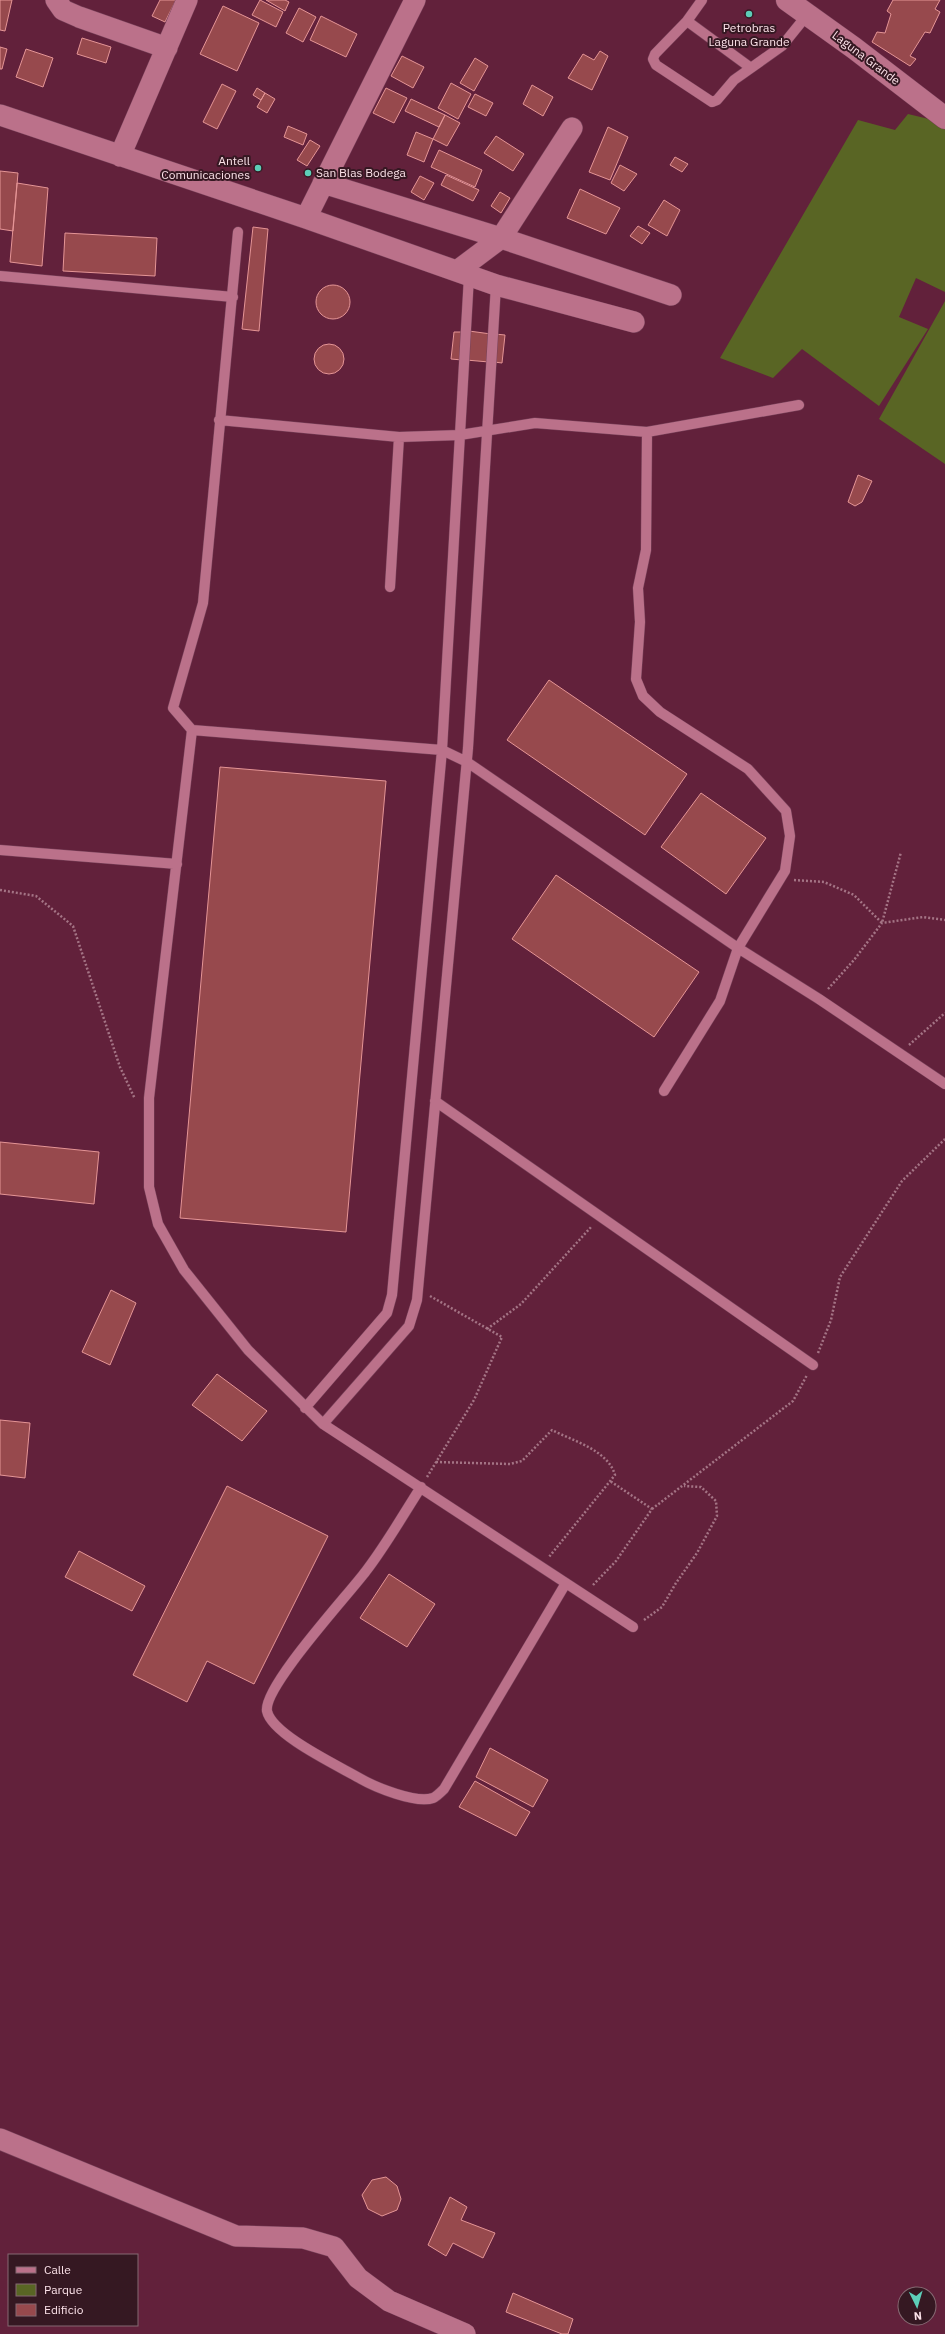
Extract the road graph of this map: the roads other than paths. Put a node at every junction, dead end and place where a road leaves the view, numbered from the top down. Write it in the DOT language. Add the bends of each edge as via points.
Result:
graph roads {
  1 [pos="56,0"];
  2 [pos="188,0"];
  3 [pos="415,0"];
  4 [pos="702,0"];
  5 [pos="787,0"];
  6 [pos="807,15"];
  7 [pos="687,21"];
  8 [pos="167,48"];
  9 [pos="751,68"];
  10 [pos="0,115"];
  11 [pos="945,118"];
  12 [pos="572,128"];
  13 [pos="120,156"];
  14 [pos="323,183"];
  15 [pos="306,218"];
  16 [pos="238,232"];
  17 [pos="501,238"];
  18 [pos="463,274"];
  19 [pos="0,276"];
  20 [pos="496,285"];
  21 [pos="671,295"];
  22 [pos="233,297"];
  23 [pos="634,322"];
  24 [pos="799,405"];
  25 [pos="219,420"];
  26 [pos="486,430"];
  27 [pos="648,432"];
  28 [pos="460,434"];
  29 [pos="399,437"];
  30 [pos="390,587"];
  31 [pos="192,730"];
  32 [pos="442,750"];
  33 [pos="467,762"];
  34 [pos="0,850"];
  35 [pos="177,864"];
  36 [pos="738,948"];
  37 [pos="945,1084"];
  38 [pos="664,1091"];
  39 [pos="435,1101"];
  40 [pos="813,1365"];
  41 [pos="305,1408"];
  42 [pos="323,1424"];
  43 [pos="421,1487"];
  44 [pos="566,1583"];
  45 [pos="633,1627"];
  46 [pos="0,2139"];
  47 [pos="465,2334"];
  1 -- 8 [label="street" via="63,10 78,17"];
  2 -- 8 [label="street"];
  3 -- 14 [label="street"];
  4 -- 7 [label="lane"];
  5 -- 6 [label="main road, Laguna Grande"];
  6 -- 9 [label="lane" via="782,46"];
  6 -- 11 [label="main road, Laguna Grande"];
  7 -- 9 [label="lane"];
  7 -- 9 [label="lane" via="655,54 653,59 656,65 712,102 717,100 734,80"];
  8 -- 13 [label="street"];
  10 -- 13 [label="street"];
  12 -- 17 [label="street"];
  13 -- 15 [label="street"];
  14 -- 15 [label="street"];
  14 -- 17 [label="street"];
  15 -- 18 [label="street"];
  16 -- 22 [label="lane"];
  17 -- 18 [label="street"];
  17 -- 21 [label="street"];
  18 -- 20 [label="street"];
  18 -- 28 [label="lane"];
  19 -- 22 [label="lane"];
  20 -- 23 [label="street"];
  20 -- 26 [label="lane"];
  22 -- 25 [label="lane"];
  24 -- 27 [label="lane"];
  25 -- 29 [label="lane"];
  25 -- 31 [label="lane" via="203,603 173,708"];
  26 -- 27 [label="lane" via="535,423"];
  26 -- 28 [label="lane"];
  26 -- 33 [label="lane"];
  27 -- 36 [label="lane" via="646,550 638,588 640,622 636,679 643,696 660,712 748,769 786,810 790,836 785,871"];
  28 -- 29 [label="lane"];
  28 -- 32 [label="lane"];
  29 -- 30 [label="lane"];
  31 -- 32 [label="lane"];
  31 -- 35 [label="lane"];
  32 -- 33 [label="lane"];
  32 -- 41 [label="lane" via="392,1295 387,1314"];
  33 -- 36 [label="lane"];
  33 -- 39 [label="lane"];
  34 -- 35 [label="lane"];
  35 -- 41 [label="lane" via="150,1098 149,1188 158,1224 184,1270 248,1350"];
  36 -- 37 [label="lane"];
  36 -- 38 [label="lane" via="720,1001"];
  39 -- 40 [label="lane"];
  39 -- 42 [label="lane" via="418,1289 409,1326"];
  41 -- 42 [label="lane"];
  42 -- 43 [label="lane"];
  43 -- 44 [label="lane"];
  43 -- 44 [label="lane" via="366,1571 319,1627 271,1694 267,1710 274,1725 296,1742 381,1790 421,1799 433,1798 444,1789"];
  44 -- 45 [label="lane"];
  46 -- 47 [label="street" via="236,2236 303,2238 334,2247 358,2278 389,2301"];
}
